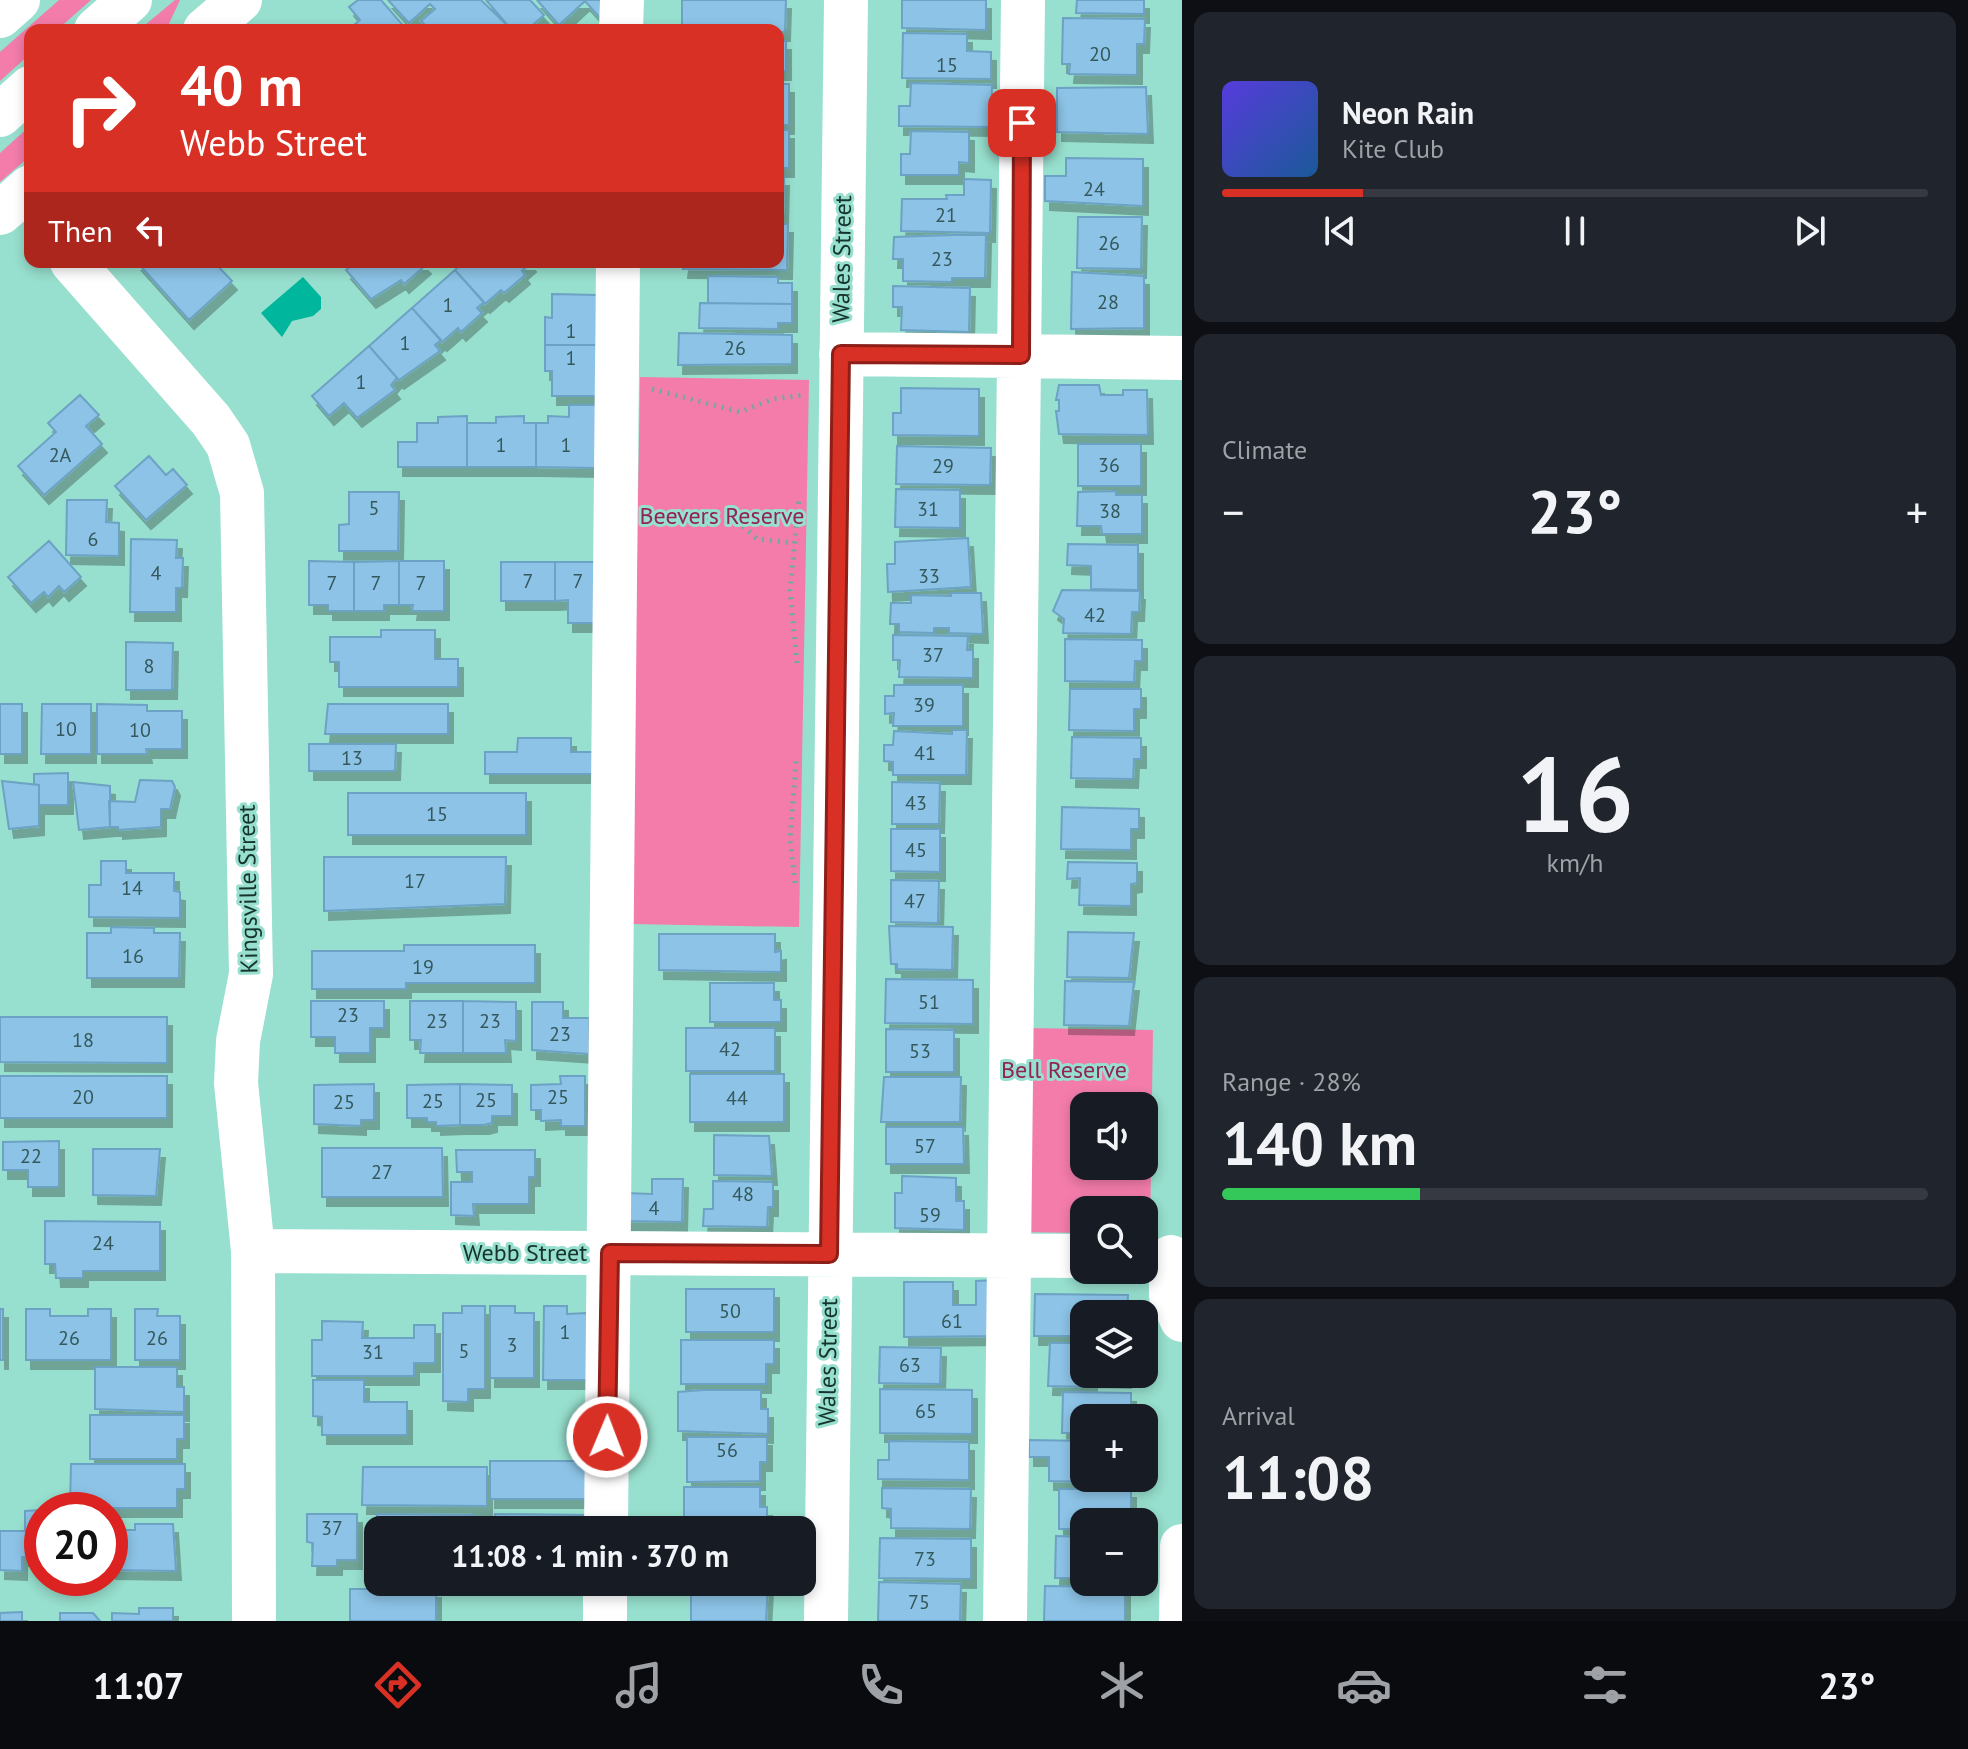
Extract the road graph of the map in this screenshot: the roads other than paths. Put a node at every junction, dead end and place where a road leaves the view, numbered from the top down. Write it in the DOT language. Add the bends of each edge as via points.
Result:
graph roads {
  1 [pos="18,0"];
  2 [pos="130,0"];
  3 [pos="198,0"];
  4 [pos="240,0"];
  5 [pos="622,0"];
  6 [pos="846,0"];
  7 [pos="1023,0"];
  8 [pos="0,16"];
  9 [pos="103,24"];
  10 [pos="188,24"];
  11 [pos="212,24"];
  12 [pos="621,24"];
  13 [pos="24,93"];
  14 [pos="0,115"];
  15 [pos="77,268"];
  16 [pos="618,268"];
  17 [pos="841,354"];
  18 [pos="1021,355"];
  19 [pos="1182,358"];
  20 [pos="253,1251"];
  21 [pos="610,1253"];
  22 [pos="829,1254"];
  23 [pos="1010,1256"];
  24 [pos="1070,1256"];
  25 [pos="1166,1257"];
  26 [pos="1182,1320"];
  27 [pos="606,1516"];
  28 [pos="1182,1546"];
  29 [pos="605,1596"];
  30 [pos="254,1621"];
  31 [pos="605,1621"];
  32 [pos="826,1621"];
  33 [pos="1005,1621"];
  34 [pos="1181,1621"];
  1 -- 8 [label="main road"];
  2 -- 9 [label="main road"];
  3 -- 10 [label="main road"];
  4 -- 11 [label="main road"];
  5 -- 12 [label="main road"];
  6 -- 17 [label="main road, Wales Street"];
  7 -- 18 [label="main road"];
  13 -- 14 [label="main road"];
  15 -- 20 [label="main road, Kingsville Street" via="211,420 228,445 240,482 251,974 236,1083"];
  16 -- 21 [label="main road"];
  17 -- 18 [label="main road"];
  17 -- 22 [label="main road, Wales Street"];
  18 -- 19 [label="main road"];
  18 -- 23 [label="main road"];
  20 -- 21 [label="main road, Webb Street"];
  20 -- 30 [label="main road, Kingsville Street"];
  21 -- 22 [label="main road, Webb Street"];
  21 -- 27 [label="main road"];
  22 -- 23 [label="main road, Webb Street"];
  22 -- 32 [label="main road, Wales Street"];
  23 -- 24 [label="main road, Webb Street"];
  23 -- 33 [label="main road"];
  25 -- 26 [label="main road" via="1171,1296"];
  28 -- 34 [label="main road"];
  29 -- 31 [label="main road"];
}
